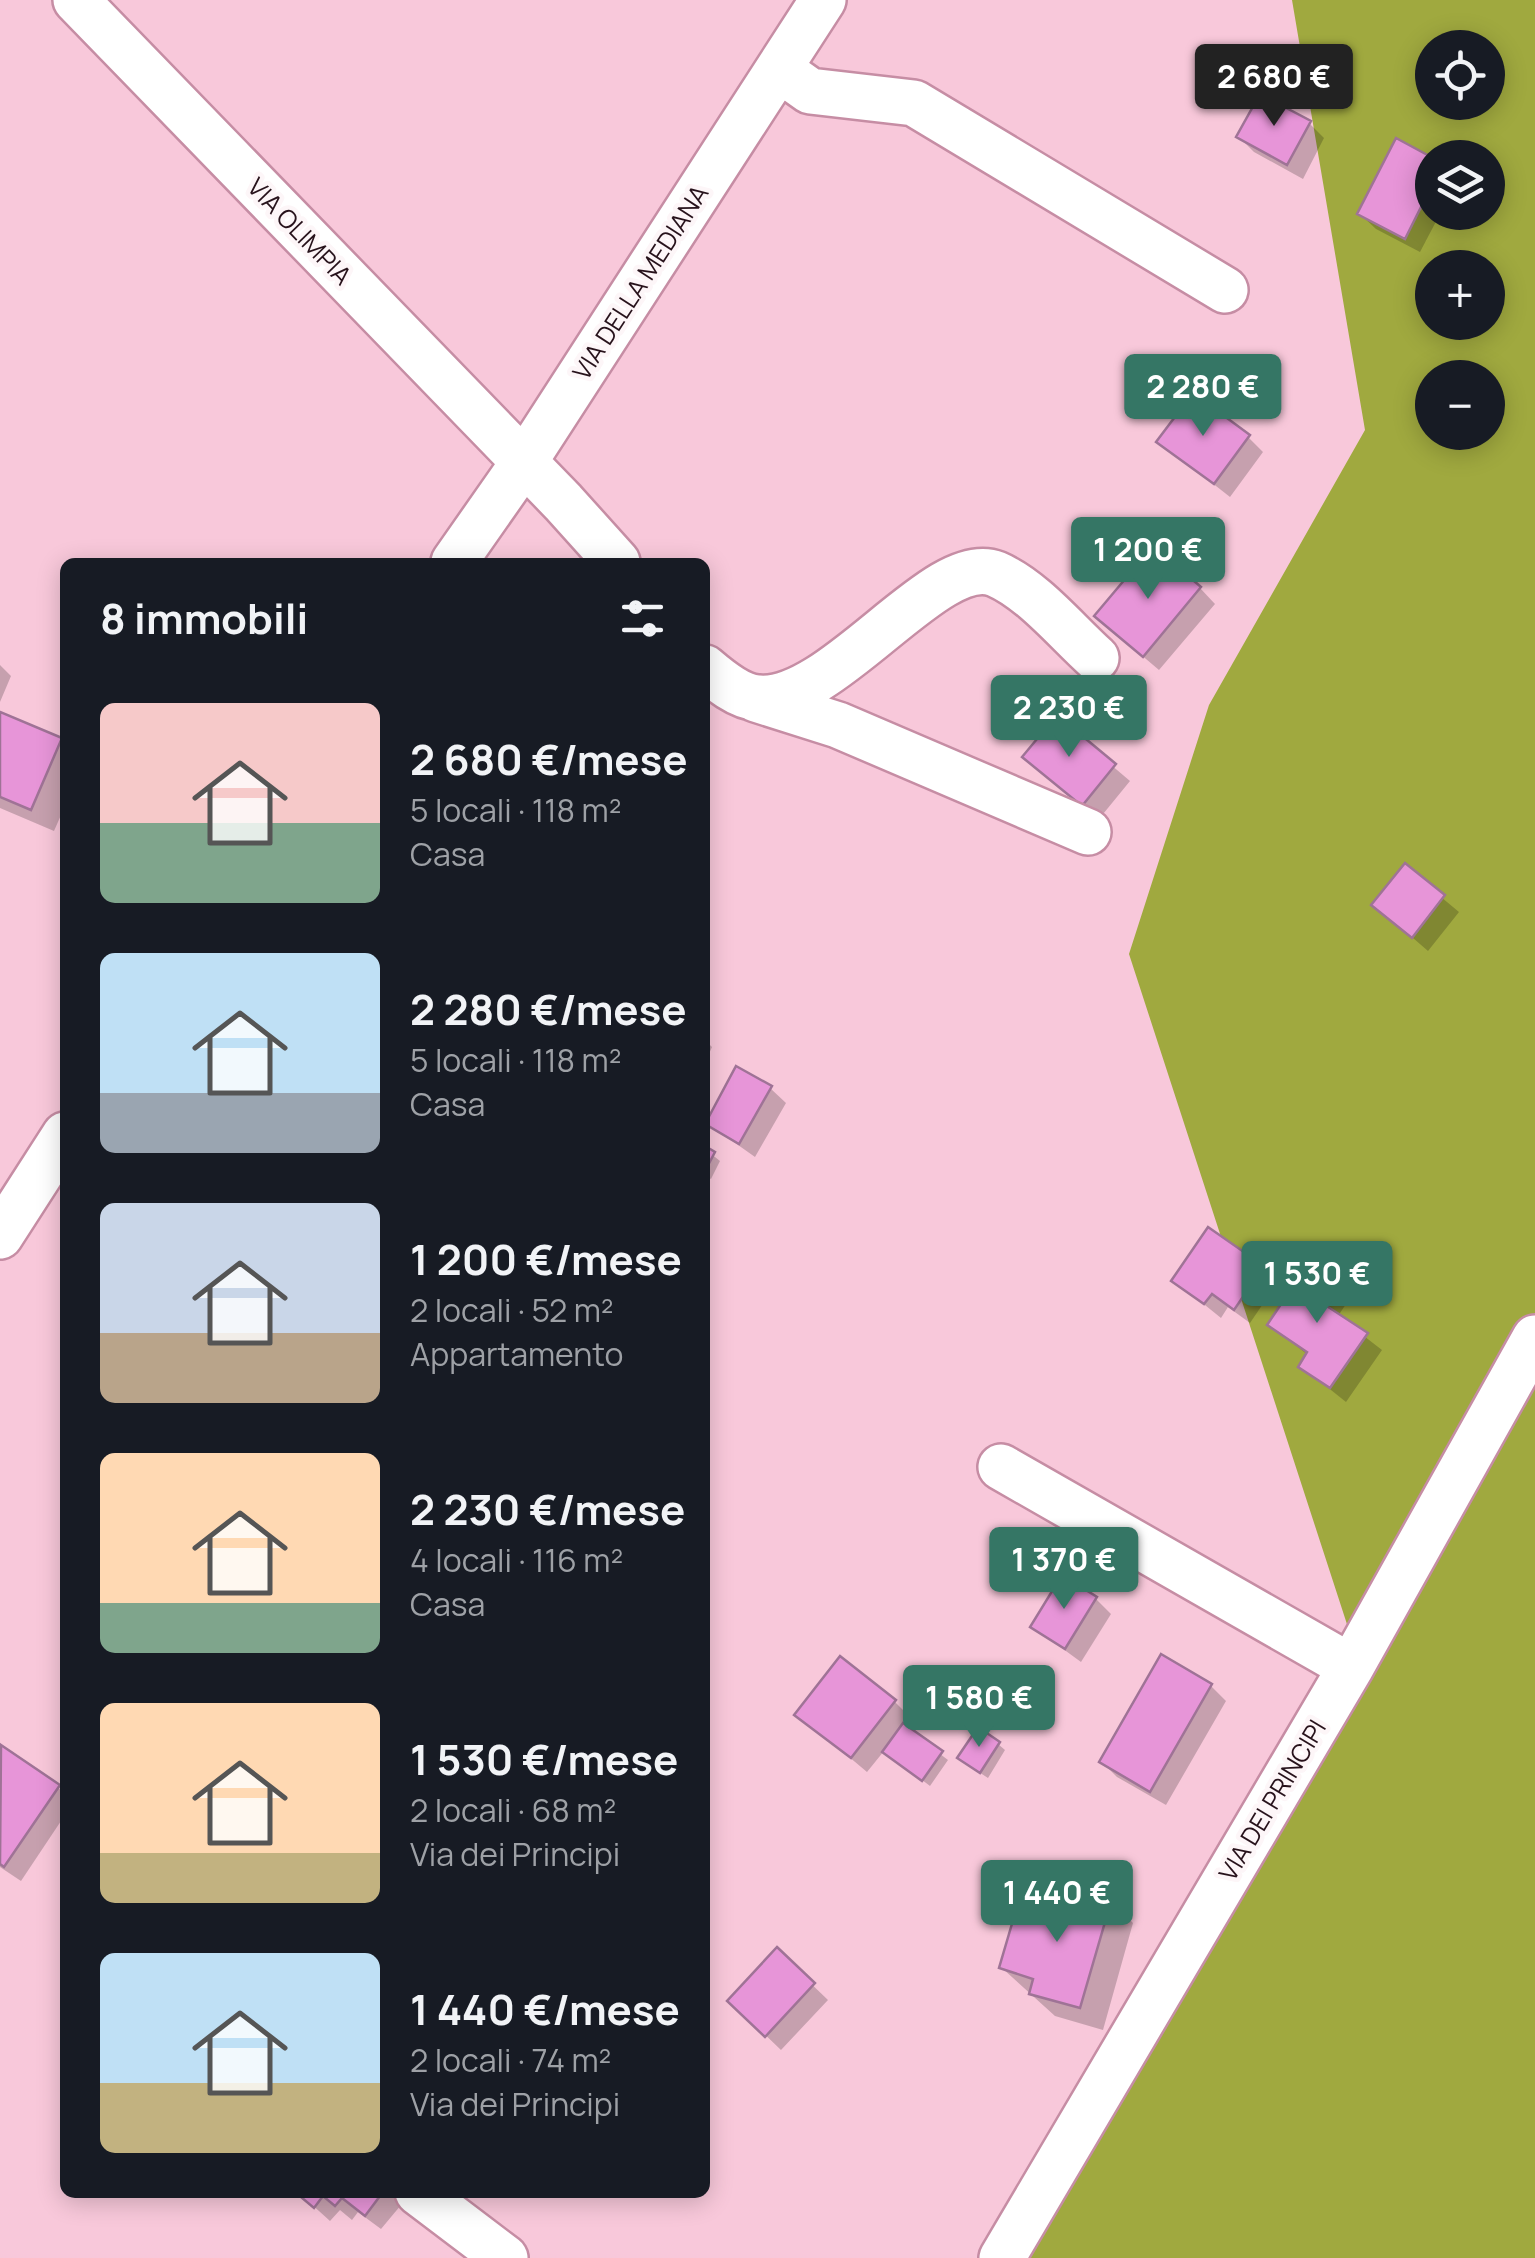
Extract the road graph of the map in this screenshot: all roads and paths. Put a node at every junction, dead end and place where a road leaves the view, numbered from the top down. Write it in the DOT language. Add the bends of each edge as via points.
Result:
graph roads {
  1 [pos="76,0"];
  2 [pos="824,0"];
  3 [pos="778,69"];
  4 [pos="1225,290"];
  5 [pos="524,462"];
  6 [pos="457,558"];
  7 [pos="612,558"];
  8 [pos="1096,658"];
  9 [pos="710,671"];
  10 [pos="754,699"];
  11 [pos="1088,832"];
  12 [pos="60,1143"];
  13 [pos="0,1236"];
  14 [pos="1535,1338"];
  15 [pos="1001,1467"];
  16 [pos="1351,1667"];
  17 [pos="426,2198"];
  18 [pos="505,2258"];
  19 [pos="1002,2258"];
  1 -- 5 [label="street, VIA OLIMPIA"];
  2 -- 3 [label="street, VIA DELLA MEDIANA"];
  3 -- 4 [label="street" via="810,91 914,103"];
  3 -- 5 [label="street, VIA DELLA MEDIANA"];
  5 -- 6 [label="street, VIA DELLA MEDIANA"];
  5 -- 7 [label="street, VIA OLIMPIA"];
  8 -- 10 [label="street" via="1007,581 978,571 940,587 808,686"];
  9 -- 10 [label="street"];
  10 -- 11 [label="street" via="838,725"];
  12 -- 13 [label="street"];
  14 -- 16 [label="street, VIA DEI PRINCIPI"];
  15 -- 16 [label="street"];
  16 -- 19 [label="street, VIA DEI PRINCIPI"];
  17 -- 18 [label="street"];
}
